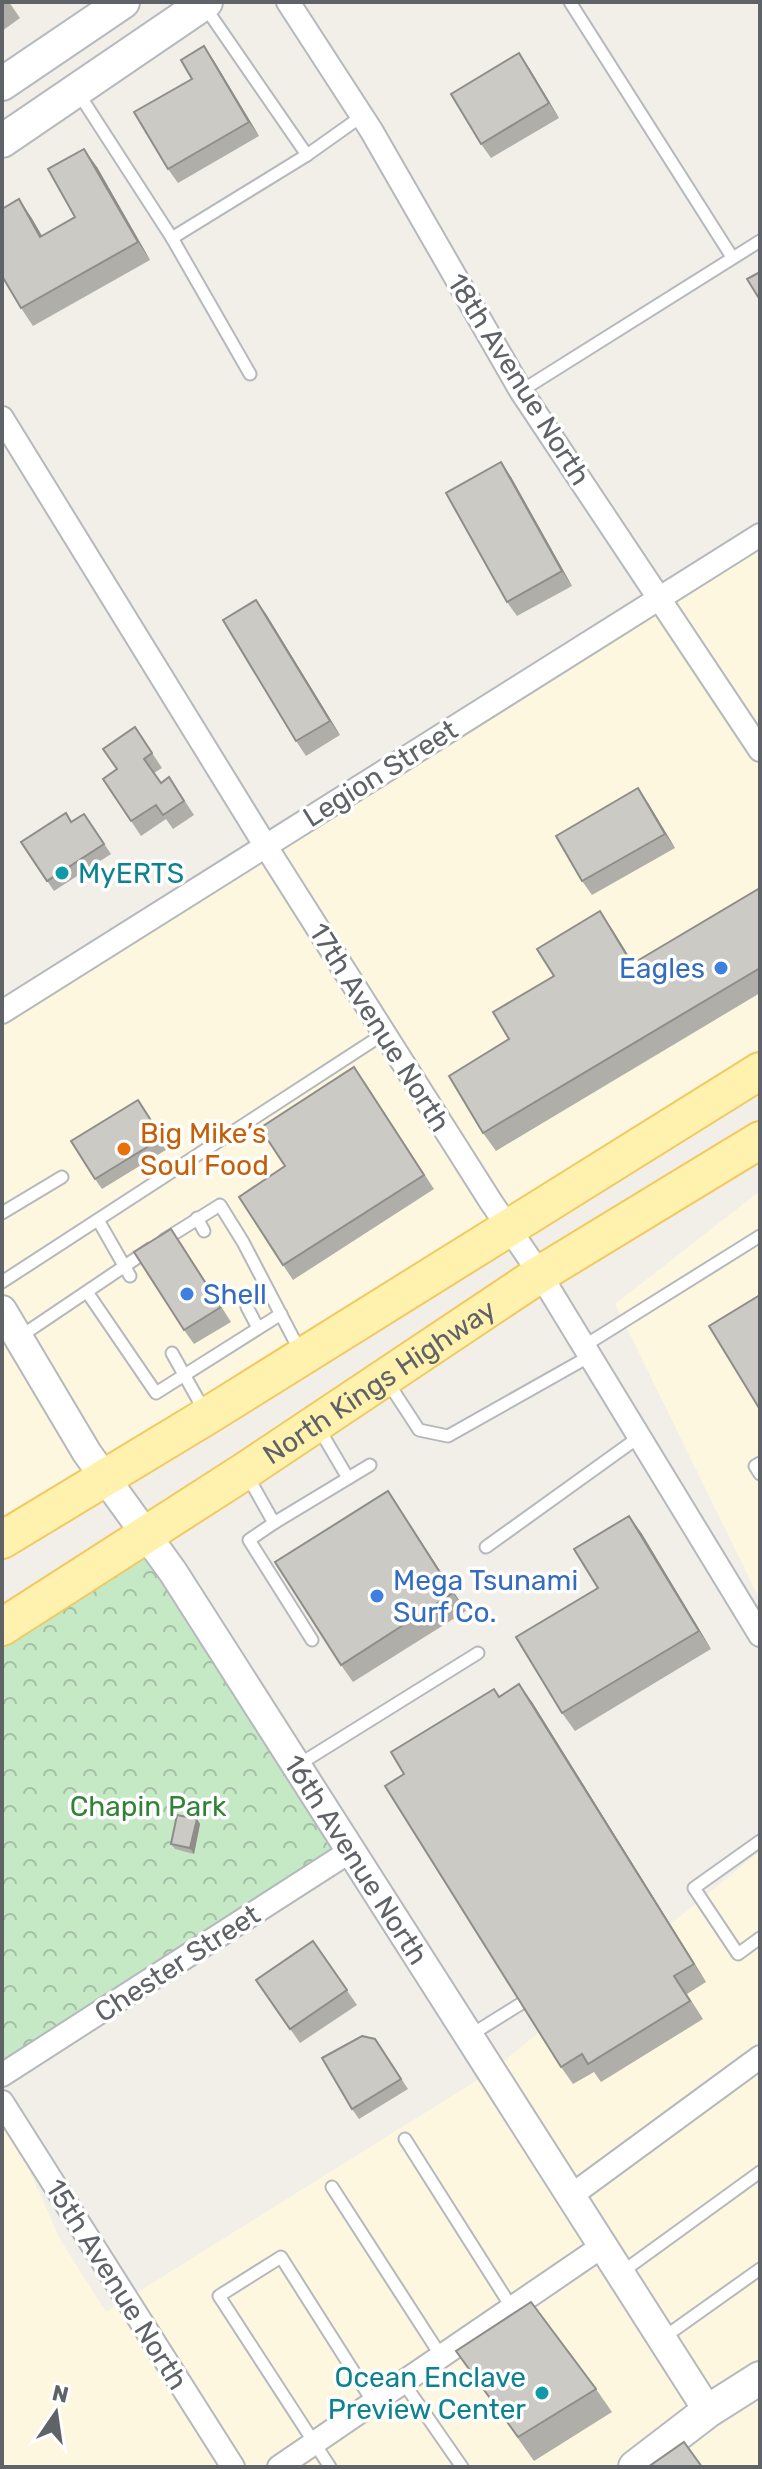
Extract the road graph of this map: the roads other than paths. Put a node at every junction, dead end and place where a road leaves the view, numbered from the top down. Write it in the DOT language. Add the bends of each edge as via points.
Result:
graph roads {
  1 [pos="288,2"];
  2 [pos="570,2"];
  3 [pos="205,3"];
  4 [pos="109,6"];
  5 [pos="2,84"];
  6 [pos="76,91"];
  7 [pos="362,116"];
  8 [pos="2,141"];
  9 [pos="307,155"];
  10 [pos="172,238"];
  11 [pos="760,241"];
  12 [pos="732,257"];
  13 [pos="250,374"];
  14 [pos="521,391"];
  15 [pos="2,418"];
  16 [pos="760,535"];
  17 [pos="660,597"];
  18 [pos="760,750"];
  19 [pos="265,845"];
  20 [pos="2,1012"];
  21 [pos="385,1033"];
  22 [pos="760,1071"];
  23 [pos="760,1140"];
  24 [pos="62,1177"];
  25 [pos="2,1213"];
  26 [pos="197,1218"];
  27 [pos="98,1220"];
  28 [pos="508,1228"];
  29 [pos="204,1231"];
  30 [pos="760,1236"];
  31 [pos="127,1271"];
  32 [pos="540,1274"];
  33 [pos="2,1282"];
  34 [pos="87,1292"];
  35 [pos="247,1307"];
  36 [pos="2,1310"];
  37 [pos="281,1314"];
  38 [pos="258,1328"];
  39 [pos="18,1339"];
  40 [pos="587,1351"];
  41 [pos="172,1353"];
  42 [pos="302,1355"];
  43 [pos="185,1376"];
  44 [pos="385,1377"];
  45 [pos="207,1416"];
  46 [pos="316,1423"];
  47 [pos="639,1437"];
  48 [pos="760,1463"];
  49 [pos="370,1465"];
  50 [pos="245,1471"];
  51 [pos="760,1474"];
  52 [pos="104,1477"];
  53 [pos="348,1478"];
  54 [pos="274,1523"];
  55 [pos="147,1535"];
  56 [pos="2,1540"];
  57 [pos="486,1547"];
  58 [pos="2,1627"];
  59 [pos="760,1635"];
  60 [pos="312,1640"];
  61 [pos="478,1653"];
  62 [pos="297,1765"];
  63 [pos="760,1841"];
  64 [pos="352,1850"];
  65 [pos="760,1938"];
  66 [pos="522,2003"];
  67 [pos="469,2036"];
  68 [pos="760,2057"];
  69 [pos="2,2075"];
  70 [pos="2,2102"];
  71 [pos="405,2139"];
  72 [pos="760,2172"];
  73 [pos="332,2187"];
  74 [pos="572,2195"];
  75 [pos="604,2245"];
  76 [pos="760,2269"];
  77 [pos="621,2272"];
  78 [pos="512,2308"];
  79 [pos="663,2338"];
  80 [pos="441,2356"];
  81 [pos="760,2378"];
  82 [pos="403,2382"];
  83 [pos="373,2402"];
  84 [pos="708,2411"];
  85 [pos="314,2443"];
  86 [pos="233,2467"];
  87 [pos="279,2467"];
  88 [pos="330,2467"];
  89 [pos="462,2467"];
  90 [pos="635,2467"];
  1 -- 7 [label="street, 18th Avenue North"];
  2 -- 12 [label="lane"];
  3 -- 6 [label="main road"];
  3 -- 9 [label="lane"];
  4 -- 5 [label="main road"];
  6 -- 8 [label="main road"];
  6 -- 10 [label="lane"];
  7 -- 9 [label="lane"];
  7 -- 14 [label="street, 18th Avenue North"];
  9 -- 10 [label="lane"];
  10 -- 13 [label="lane"];
  11 -- 12 [label="lane"];
  12 -- 14 [label="lane"];
  14 -- 17 [label="street, 18th Avenue North"];
  15 -- 19 [label="street, 17th Avenue North"];
  16 -- 17 [label="street, Legion Street"];
  17 -- 18 [label="street, 18th Avenue North"];
  17 -- 19 [label="street, Legion Street"];
  19 -- 20 [label="street, Legion Street"];
  19 -- 21 [label="street, 17th Avenue North"];
  21 -- 27 [label="lane"];
  21 -- 28 [label="street, 17th Avenue North"];
  22 -- 28 [label="main road, North Kings Highway"];
  23 -- 32 [label="main road, North Kings Highway"];
  24 -- 25 [label="lane"];
  26 -- 29 [label="lane"];
  26 -- 31 [label="lane"];
  26 -- 37 [label="lane" via="220,1205"];
  27 -- 31 [label="lane"];
  27 -- 33 [label="lane"];
  28 -- 32 [label="street, 17th Avenue North"];
  28 -- 42 [label="main road, North Kings Highway"];
  30 -- 40 [label="lane"];
  31 -- 34 [label="lane"];
  32 -- 40 [label="street, 17th Avenue North"];
  32 -- 44 [label="main road, North Kings Highway"];
  34 -- 39 [label="lane"];
  34 -- 43 [label="lane" via="156,1393"];
  35 -- 38 [label="lane"];
  36 -- 39 [label="street, 16th Avenue North"];
  37 -- 38 [label="lane"];
  37 -- 42 [label="lane"];
  38 -- 43 [label="lane"];
  39 -- 52 [label="street, 16th Avenue North"];
  40 -- 44 [label="lane" via="448,1436 419,1430"];
  40 -- 47 [label="street, 17th Avenue North"];
  41 -- 43 [label="lane"];
  42 -- 45 [label="main road, North Kings Highway"];
  43 -- 45 [label="lane"];
  44 -- 46 [label="main road, North Kings Highway"];
  45 -- 52 [label="main road, North Kings Highway"];
  46 -- 50 [label="main road, North Kings Highway"];
  46 -- 53 [label="lane"];
  47 -- 57 [label="lane"];
  47 -- 59 [label="street, 17th Avenue North"];
  48 -- 51 [label="lane" via="755,1466"];
  49 -- 53 [label="lane"];
  50 -- 54 [label="lane"];
  50 -- 55 [label="main road, North Kings Highway"];
  52 -- 55 [label="street, 16th Avenue North"];
  52 -- 56 [label="main road, North Kings Highway"];
  53 -- 54 [label="lane"];
  54 -- 60 [label="lane" via="249,1540"];
  55 -- 58 [label="main road, North Kings Highway"];
  55 -- 62 [label="street, 16th Avenue North"];
  61 -- 62 [label="lane"];
  62 -- 64 [label="street, 16th Avenue North"];
  63 -- 65 [label="lane" via="694,1888 738,1954"];
  64 -- 67 [label="street, 16th Avenue North"];
  64 -- 69 [label="street, Chester Street"];
  66 -- 67 [label="lane"];
  67 -- 74 [label="street, 16th Avenue North"];
  68 -- 74 [label="street"];
  70 -- 86 [label="street, 15th Avenue North"];
  71 -- 78 [label="lane"];
  72 -- 77 [label="lane"];
  73 -- 80 [label="lane"];
  74 -- 75 [label="street, 16th Avenue North"];
  75 -- 77 [label="street, 16th Avenue North"];
  75 -- 78 [label="street"];
  76 -- 79 [label="lane"];
  77 -- 79 [label="street, 16th Avenue North"];
  78 -- 80 [label="street"];
  79 -- 84 [label="street, 16th Avenue North"];
  80 -- 82 [label="street"];
  81 -- 84 [label="main road"];
  82 -- 83 [label="street"];
  82 -- 89 [label="lane"];
  83 -- 85 [label="street"];
  83 -- 85 [label="lane" via="281,2257 219,2296"];
  84 -- 90 [label="main road"];
  85 -- 87 [label="street"];
  85 -- 88 [label="lane"];
}
